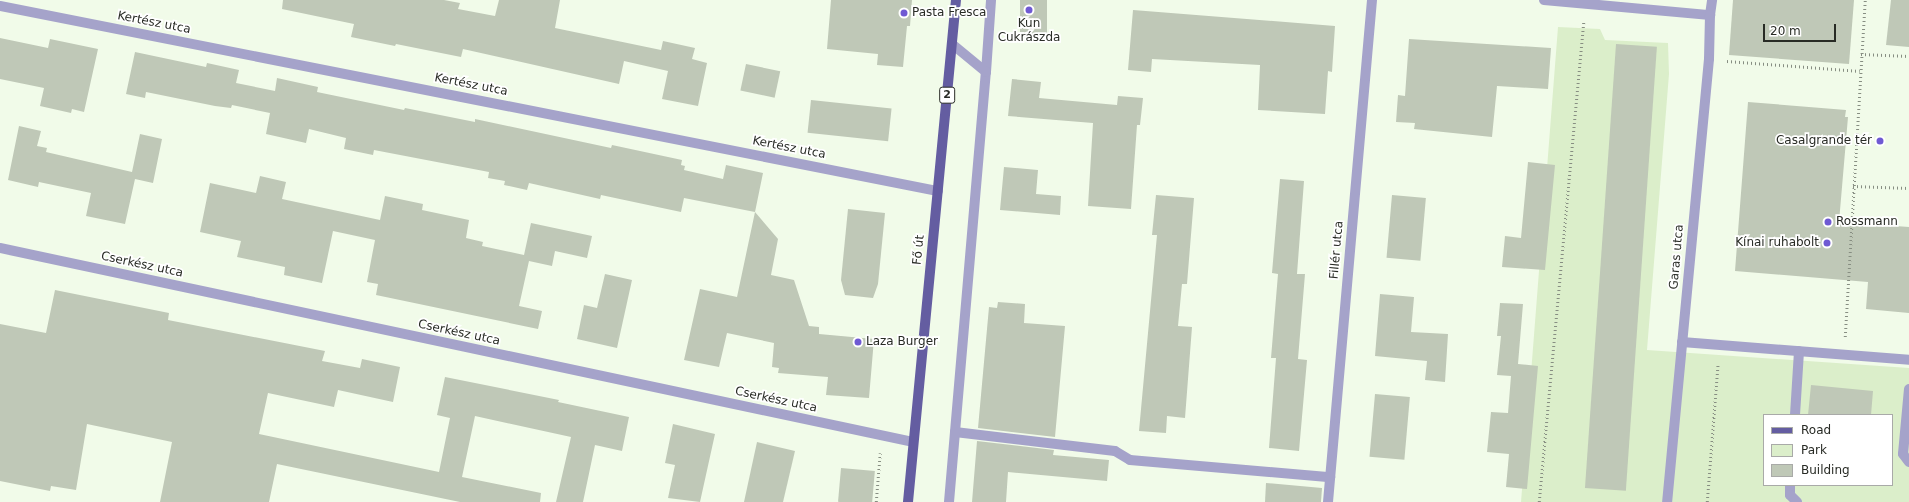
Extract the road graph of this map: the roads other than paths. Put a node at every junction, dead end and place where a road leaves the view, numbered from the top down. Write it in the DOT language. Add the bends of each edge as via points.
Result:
graph roads {
  1 [pos="956,0"];
  2 [pos="991,0"];
  3 [pos="1372,0"];
  4 [pos="1544,0"];
  5 [pos="1712,0"];
  6 [pos="0,6"];
  7 [pos="1710,15"];
  8 [pos="952,44"];
  9 [pos="986,72"];
  10 [pos="938,191"];
  11 [pos="0,248"];
  12 [pos="1682,342"];
  13 [pos="1799,351"];
  14 [pos="1909,360"];
  15 [pos="1909,389"];
  16 [pos="1795,414"];
  17 [pos="955,432"];
  18 [pos="913,442"];
  19 [pos="1909,462"];
  20 [pos="1330,477"];
  21 [pos="1790,486"];
  22 [pos="908,502"];
  23 [pos="949,502"];
  24 [pos="1328,502"];
  25 [pos="1666,502"];
  26 [pos="1797,502"];
  1 -- 8 [label="main road, Fő út / 2"];
  2 -- 9 [label="street"];
  3 -- 20 [label="street, Fillér utca"];
  4 -- 7 [label="street"];
  5 -- 7 [label="street, Garas utca"];
  6 -- 10 [label="street, Kertész utca"];
  7 -- 12 [label="street, Garas utca" via="1709,59"];
  8 -- 9 [label="street"];
  8 -- 10 [label="main road, Fő út / 2"];
  9 -- 17 [label="street"];
  10 -- 18 [label="main road, Fő út / 2"];
  11 -- 18 [label="street, Cserkész utca"];
  12 -- 13 [label="street"];
  12 -- 25 [label="street, Garas utca"];
  13 -- 14 [label="street"];
  13 -- 16 [label="street"];
  15 -- 19 [label="street" via="1903,454"];
  17 -- 20 [label="street" via="1115,451 1130,460"];
  17 -- 23 [label="street"];
  18 -- 22 [label="main road, Fő út / 2"];
  20 -- 24 [label="street, Fillér utca"];
  21 -- 26 [label="street" via="1790,495"];
}
